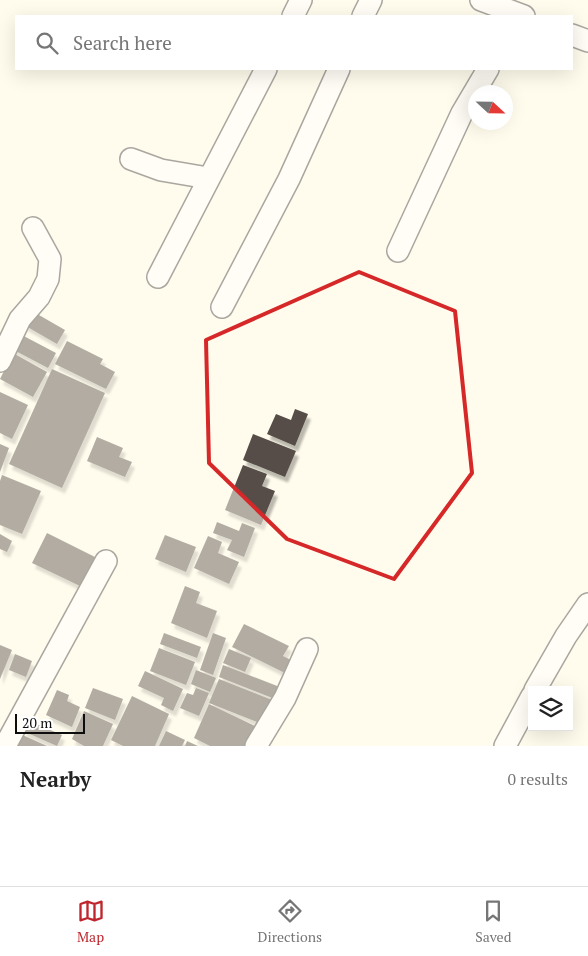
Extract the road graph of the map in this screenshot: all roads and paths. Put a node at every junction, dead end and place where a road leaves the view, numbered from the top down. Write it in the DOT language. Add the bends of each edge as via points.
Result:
graph roads {
  1 [pos="301,0"];
  2 [pos="371,0"];
  3 [pos="481,0"];
  4 [pos="294,15"];
  5 [pos="364,15"];
  6 [pos="519,15"];
  7 [pos="573,35"];
  8 [pos="588,41"];
  9 [pos="265,70"];
  10 [pos="339,70"];
  11 [pos="487,70"];
  12 [pos="131,159"];
  13 [pos="208,178"];
  14 [pos="33,228"];
  15 [pos="398,251"];
  16 [pos="158,277"];
  17 [pos="222,307"];
  18 [pos="0,361"];
  19 [pos="106,561"];
  20 [pos="588,604"];
  21 [pos="307,649"];
  22 [pos="538,686"];
  23 [pos="528,703"];
  24 [pos="6,746"];
  25 [pos="256,746"];
  26 [pos="504,746"];
  1 -- 4 [label="street"];
  2 -- 5 [label="street"];
  3 -- 6 [label="street"];
  7 -- 8 [label="street"];
  9 -- 13 [label="street"];
  10 -- 17 [label="street" via="289,179"];
  11 -- 15 [label="street" via="462,114"];
  12 -- 13 [label="street" via="161,170"];
  13 -- 16 [label="street"];
  14 -- 18 [label="street" via="50,259 48,279 39,297 20,319"];
  19 -- 24 [label="street"];
  20 -- 22 [label="street"];
  21 -- 25 [label="street" via="285,698"];
  23 -- 26 [label="street"];
}
